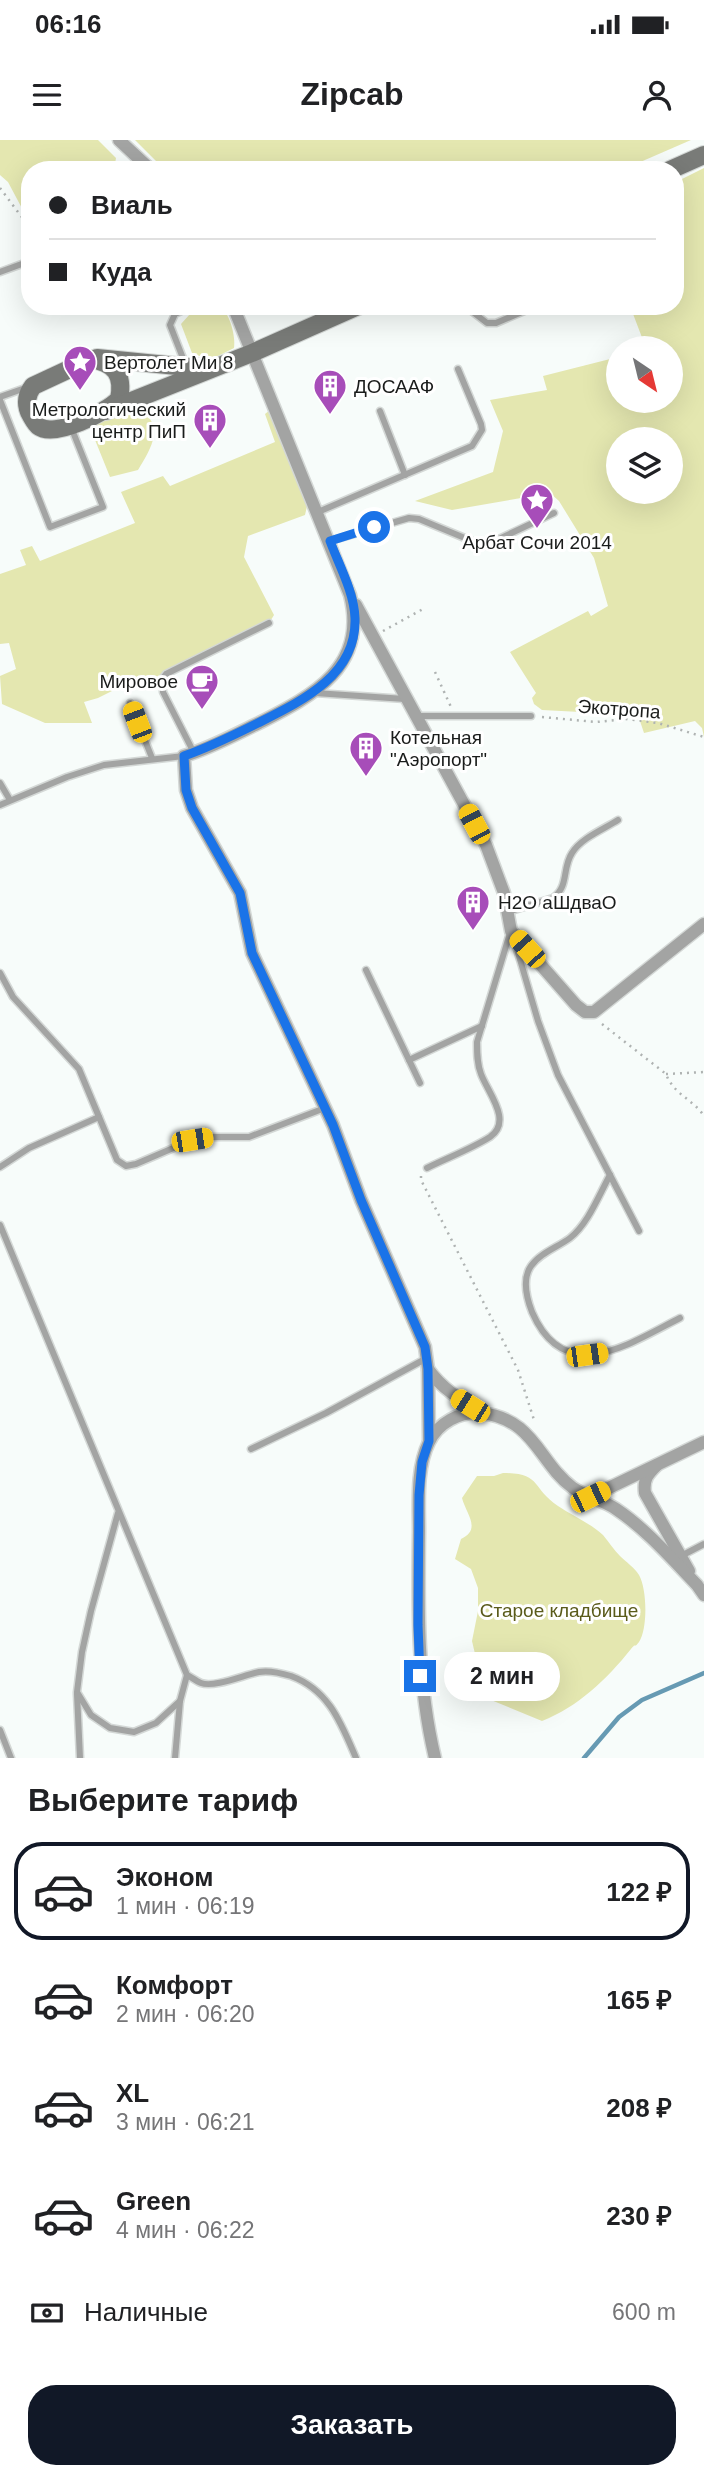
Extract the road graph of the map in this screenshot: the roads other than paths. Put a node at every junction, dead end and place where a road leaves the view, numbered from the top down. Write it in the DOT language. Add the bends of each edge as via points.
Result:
graph roads {
  1 [pos="119,140"];
  2 [pos="704,155"];
  3 [pos="141,161"];
  4 [pos="684,164"];
  5 [pos="21,264"];
  6 [pos="0,272"];
  7 [pos="175,315"];
  8 [pos="237,315"];
  9 [pos="338,315"];
  10 [pos="477,315"];
  11 [pos="515,315"];
  12 [pos="253,353"];
  13 [pos="91,359"];
  14 [pos="226,364"];
  15 [pos="187,368"];
  16 [pos="458,369"];
  17 [pos="33,386"];
  18 [pos="0,399"];
  19 [pos="106,411"];
  20 [pos="380,411"];
  21 [pos="71,426"];
  22 [pos="405,475"];
  23 [pos="318,512"];
  24 [pos="555,513"];
  25 [pos="330,541"];
  26 [pos="350,595"];
  27 [pos="269,623"];
  28 [pos="313,693"];
  29 [pos="407,699"];
  30 [pos="130,703"];
  31 [pos="416,716"];
  32 [pos="531,716"];
  33 [pos="189,754"];
  34 [pos="152,758"];
  35 [pos="0,783"];
  36 [pos="10,800"];
  37 [pos="0,805"];
  38 [pos="618,820"];
  39 [pos="508,912"];
  40 [pos="704,924"];
  41 [pos="511,931"];
  42 [pos="366,970"];
  43 [pos="0,973"];
  44 [pos="482,1026"];
  45 [pos="409,1060"];
  46 [pos="420,1083"];
  47 [pos="325,1108"];
  48 [pos="99,1117"];
  49 [pos="0,1167"];
  50 [pos="426,1168"];
  51 [pos="610,1175"];
  52 [pos="0,1225"];
  53 [pos="639,1231"];
  54 [pos="680,1318"];
  55 [pos="427,1363"];
  56 [pos="482,1413"];
  57 [pos="429,1441"];
  58 [pos="704,1442"];
  59 [pos="251,1449"];
  60 [pos="657,1465"];
  61 [pos="590,1497"];
  62 [pos="119,1511"];
  63 [pos="704,1544"];
  64 [pos="681,1556"];
  65 [pos="701,1590"];
  66 [pos="187,1675"];
  67 [pos="77,1692"];
  68 [pos="180,1701"];
  69 [pos="0,1730"];
  70 [pos="11,1758"];
  71 [pos="80,1758"];
  72 [pos="176,1758"];
  73 [pos="356,1758"];
  74 [pos="435,1758"];
  1 -- 3 [label="street"];
  2 -- 4 [label="main road"];
  5 -- 6 [label="lane"];
  7 -- 15 [label="lane" via="170,325"];
  8 -- 12 [label="street"];
  9 -- 12 [label="main road"];
  10 -- 11 [label="lane" via="487,323"];
  12 -- 14 [label="main road"];
  12 -- 23 [label="street"];
  13 -- 15 [label="main road" via="118,358"];
  13 -- 17 [label="main road"];
  13 -- 19 [label="main road" via="111,366 120,383 118,399"];
  14 -- 15 [label="main road"];
  14 -- 19 [label="main road"];
  16 -- 22 [label="lane" via="482,430 472,446"];
  17 -- 18 [label="lane"];
  17 -- 21 [label="main road" via="27,401 38,426 47,430"];
  18 -- 21 [label="lane" via="50,527 103,507"];
  19 -- 21 [label="main road"];
  20 -- 22 [label="lane"];
  22 -- 23 [label="lane"];
  23 -- 25 [label="street"];
  24 -- 25 [label="lane" via="484,546 409,518"];
  25 -- 26 [label="street"];
  26 -- 28 [label="street" via="355,619 352,644 332,676"];
  26 -- 29 [label="street"];
  27 -- 33 [label="lane" via="162,679"];
  28 -- 29 [label="lane"];
  28 -- 33 [label="street"];
  29 -- 31 [label="street"];
  30 -- 34 [label="lane"];
  31 -- 32 [label="lane"];
  31 -- 39 [label="street" via="486,845"];
  33 -- 34 [label="lane"];
  33 -- 47 [label="street" via="186,790 192,808 240,893 252,953"];
  34 -- 36 [label="lane" via="104,765"];
  35 -- 36 [label="lane"];
  36 -- 37 [label="lane"];
  38 -- 39 [label="lane" via="578,845 568,860 559,894"];
  39 -- 41 [label="street"];
  40 -- 41 [label="street" via="594,1012 585,1012"];
  41 -- 44 [label="lane"];
  41 -- 51 [label="lane" via="558,1075"];
  42 -- 45 [label="lane"];
  43 -- 48 [label="lane" via="13,997 79,1069"];
  44 -- 45 [label="lane"];
  44 -- 50 [label="lane" via="477,1058 501,1116 499,1124 492,1135"];
  45 -- 46 [label="lane"];
  47 -- 48 [label="lane" via="249,1138 192,1140 126,1166 117,1160"];
  47 -- 55 [label="street" via="425,1347"];
  48 -- 49 [label="lane" via="29,1148"];
  51 -- 53 [label="lane"];
  51 -- 54 [label="lane" via="579,1229 530,1267 526,1297 533,1314 545,1336 558,1347 570,1354 587,1355 622,1347"];
  52 -- 62 [label="lane"];
  55 -- 56 [label="street" via="438,1383"];
  55 -- 57 [label="street"];
  55 -- 59 [label="lane"];
  56 -- 57 [label="street" via="454,1417"];
  56 -- 61 [label="street" via="515,1424 531,1436 561,1478"];
  57 -- 74 [label="street" via="419,1495 418,1625 420,1676"];
  58 -- 60 [label="street"];
  60 -- 61 [label="street"];
  60 -- 64 [label="street" via="647,1476 645,1493"];
  61 -- 65 [label="street" via="628,1517"];
  62 -- 66 [label="lane"];
  62 -- 67 [label="lane" via="88,1625"];
  63 -- 64 [label="lane"];
  64 -- 65 [label="street"];
  66 -- 68 [label="lane"];
  66 -- 73 [label="lane" via="202,1684 262,1671 300,1680 319,1692 341,1722"];
  67 -- 68 [label="lane" via="91,1715 110,1728 134,1732 156,1723"];
  67 -- 71 [label="lane"];
  68 -- 72 [label="lane"];
  69 -- 70 [label="lane"];
}
